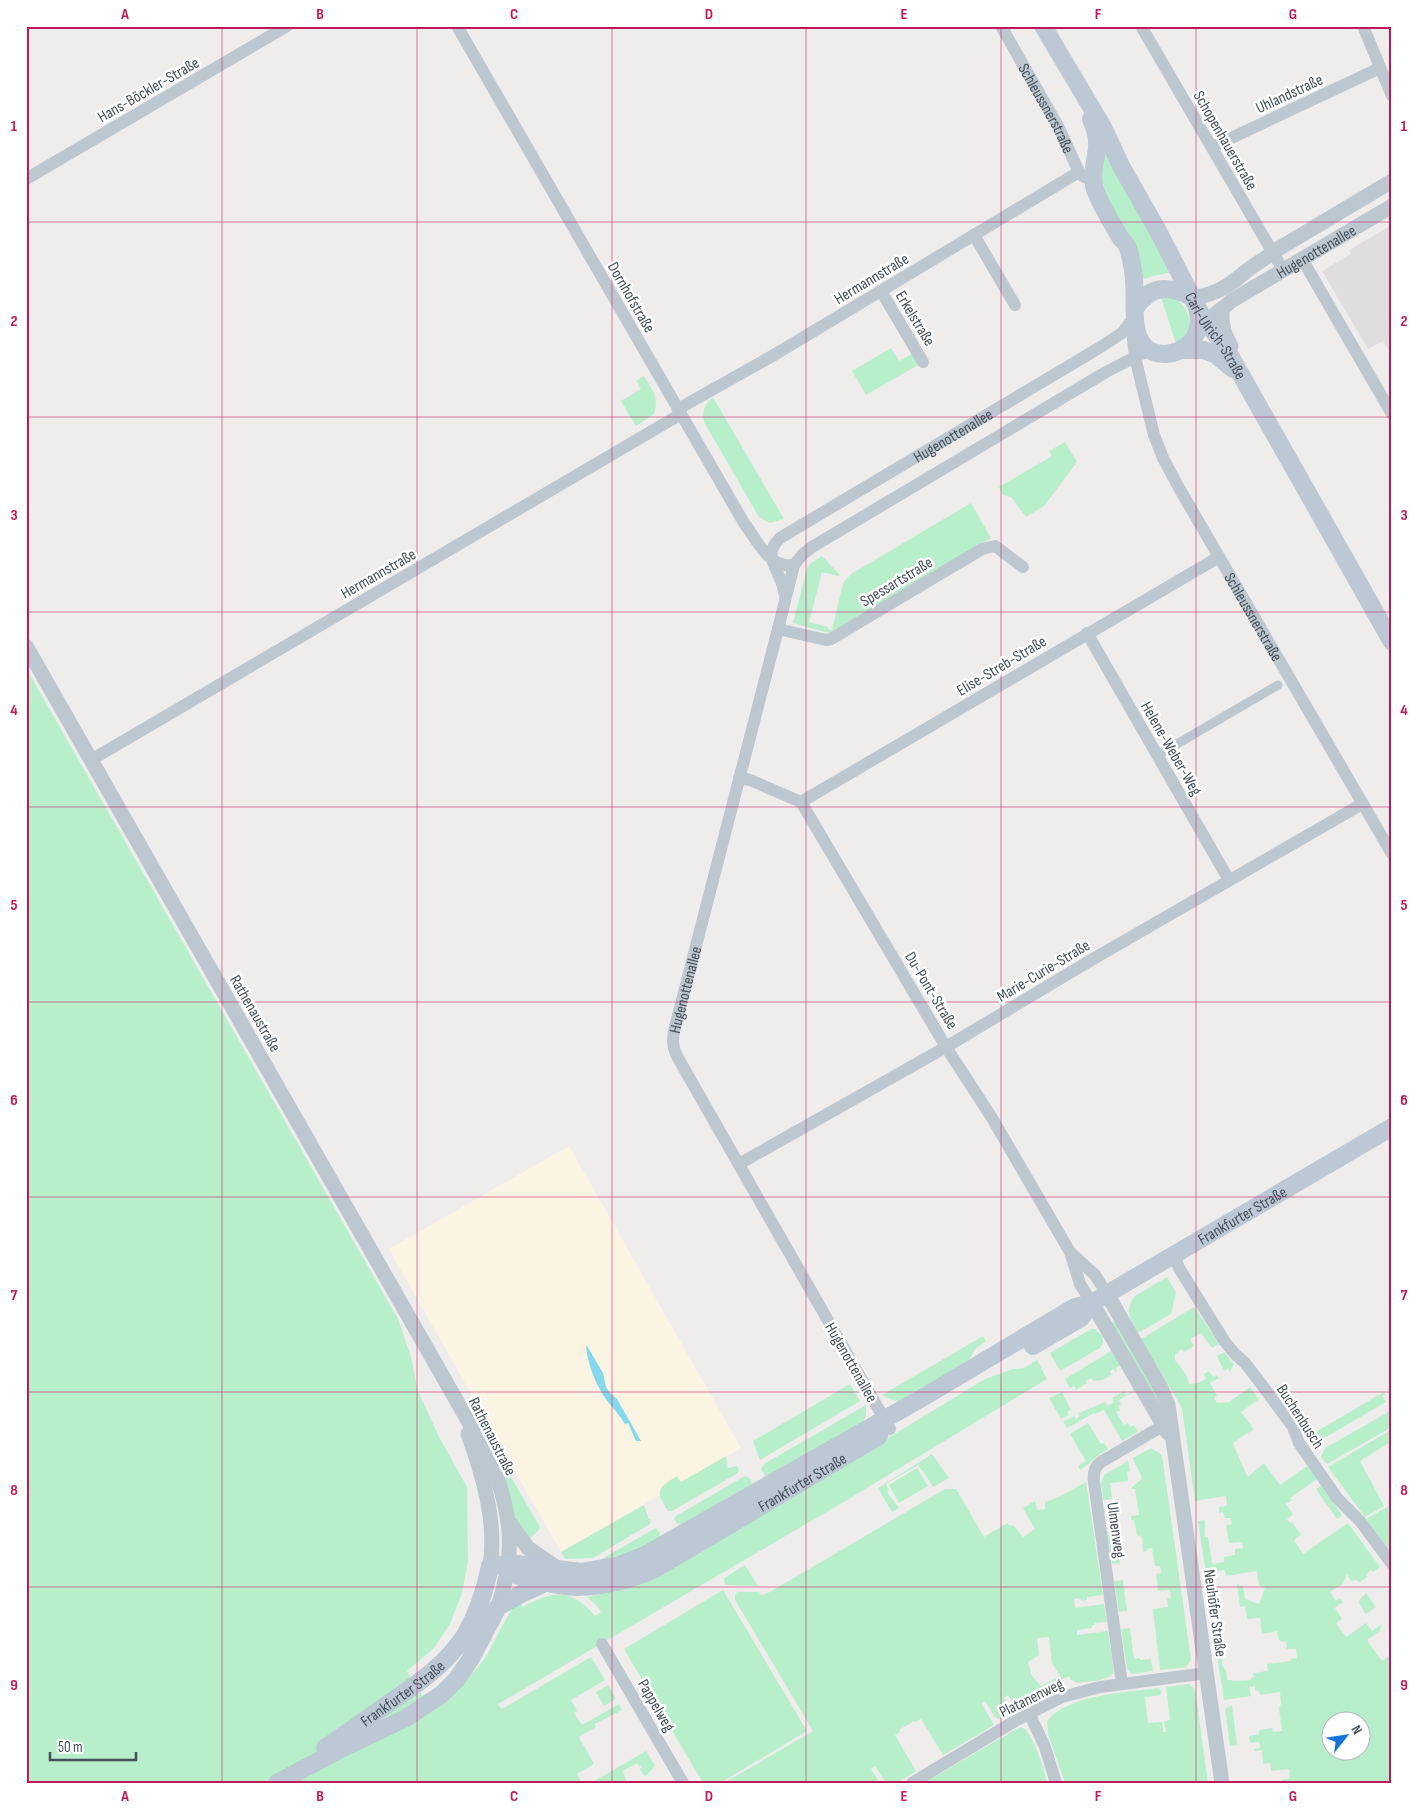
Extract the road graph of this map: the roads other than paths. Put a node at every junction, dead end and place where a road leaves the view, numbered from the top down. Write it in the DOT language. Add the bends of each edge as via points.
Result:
graph roads {
  1 [pos="287,26"];
  2 [pos="456,26"];
  3 [pos="1001,26"];
  4 [pos="1043,26"];
  5 [pos="1141,26"];
  6 [pos="1363,26"];
  7 [pos="1380,68"];
  8 [pos="1075,82"];
  9 [pos="1392,96"];
  10 [pos="1212,147"];
  11 [pos="1079,172"];
  12 [pos="26,179"];
  13 [pos="1392,181"];
  14 [pos="1094,186"];
  15 [pos="1392,206"];
  16 [pos="974,236"];
  17 [pos="1273,252"];
  18 [pos="1302,259"];
  19 [pos="1283,270"];
  20 [pos="1244,272"];
  21 [pos="1181,278"];
  22 [pos="881,291"];
  23 [pos="1015,305"];
  24 [pos="1222,309"];
  25 [pos="1134,315"];
  26 [pos="1197,315"];
  27 [pos="1141,350"];
  28 [pos="1180,350"];
  29 [pos="923,362"];
  30 [pos="1240,374"];
  31 [pos="680,412"];
  32 [pos="1392,414"];
  33 [pos="1219,557"];
  34 [pos="771,559"];
  35 [pos="794,564"];
  36 [pos="1023,567"];
  37 [pos="785,596"];
  38 [pos="778,629"];
  39 [pos="1087,633"];
  40 [pos="1392,642"];
  41 [pos="26,646"];
  42 [pos="1278,685"];
  43 [pos="1158,755"];
  44 [pos="91,760"];
  45 [pos="739,778"];
  46 [pos="801,802"];
  47 [pos="1362,804"];
  48 [pos="1392,854"];
  49 [pos="1229,880"];
  50 [pos="946,1047"];
  51 [pos="1392,1127"];
  52 [pos="739,1164"];
  53 [pos="1174,1255"];
  54 [pos="1100,1299"];
  55 [pos="454,1398"];
  56 [pos="1168,1423"];
  57 [pos="887,1424"];
  58 [pos="510,1523"];
  59 [pos="1392,1564"];
  60 [pos="490,1566"];
  61 [pos="508,1568"];
  62 [pos="561,1570"];
  63 [pos="547,1582"];
  64 [pos="498,1607"];
  65 [pos="602,1644"];
  66 [pos="1207,1673"];
  67 [pos="1122,1684"];
  68 [pos="1030,1713"];
  69 [pos="270,1783"];
  70 [pos="277,1783"];
  71 [pos="683,1783"];
  72 [pos="912,1783"];
  73 [pos="1056,1783"];
  74 [pos="1222,1783"];
  1 -- 12 [label="street, Hans-Böckler-Straße"];
  2 -- 31 [label="street, Dornhofstraße"];
  3 -- 11 [label="street, Schleussnerstraße" via="1059,128"];
  4 -- 8 [label="main road, Carl-Ulrich-Straße"];
  5 -- 10 [label="street, Schopenhauerstraße"];
  6 -- 7 [label="street"];
  7 -- 9 [label="street"];
  7 -- 10 [label="street, Uhlandstraße"];
  8 -- 14 [label="main road, Schleussnerstraße" via="1095,128"];
  8 -- 21 [label="main road, Carl-Ulrich-Straße" via="1103,127"];
  10 -- 17 [label="street, Schopenhauerstraße"];
  11 -- 14 [label="street, Schleussnerstraße"];
  11 -- 16 [label="street, Hermannstraße"];
  13 -- 17 [label="street, Hugenottenallee"];
  14 -- 25 [label="main road, Schleussnerstraße" via="1127,245 1133,266"];
  15 -- 18 [label="street, Hugenottenallee"];
  16 -- 22 [label="street, Hermannstraße"];
  16 -- 23 [label="street"];
  17 -- 19 [label="street, Schopenhauerstraße"];
  17 -- 20 [label="street, Hugenottenallee"];
  18 -- 19 [label="street, Hugenottenallee"];
  18 -- 32 [label="street"];
  19 -- 24 [label="street, Hugenottenallee"];
  20 -- 21 [label="street, Hugenottenallee" via="1210,288 1190,286"];
  20 -- 26 [label="street, Hugenottenallee" via="1238,279 1204,297"];
  21 -- 26 [label="main road, Carl-Ulrich-Straße"];
  22 -- 29 [label="street, Erkelstraße"];
  22 -- 31 [label="street, Hermannstraße" via="710,390"];
  24 -- 26 [label="street, Hugenottenallee"];
  24 -- 30 [label="street" via="1224,333"];
  25 -- 26 [label="main road, Hugenottenallee" via="1146,295 1171,289"];
  25 -- 27 [label="main road"];
  25 -- 34 [label="street, Hugenottenallee" via="1122,333 1099,348 786,534 774,545"];
  26 -- 28 [label="main road, Hugenottenallee" via="1191,342"];
  26 -- 30 [label="main road, Carl-Ulrich-Straße" via="1223,342"];
  27 -- 28 [label="main road, Hugenottenallee" via="1163,354"];
  27 -- 33 [label="street, Schleussnerstraße" via="1139,370 1147,411 1163,458"];
  27 -- 35 [label="street, Hugenottenallee" via="812,547"];
  28 -- 30 [label="main road" via="1210,352"];
  30 -- 40 [label="main road, Carl-Ulrich-Straße"];
  31 -- 34 [label="street, Dornhofstraße" via="744,523"];
  31 -- 44 [label="street, Hermannstraße"];
  33 -- 39 [label="street, Elise-Streb-Straße"];
  33 -- 47 [label="street, Schleussnerstraße"];
  34 -- 35 [label="street" via="787,566"];
  34 -- 37 [label="street"];
  35 -- 37 [label="street, Hugenottenallee"];
  36 -- 38 [label="street, Spessartstraße" via="995,546 982,549 831,639"];
  37 -- 38 [label="street, Hugenottenallee"];
  38 -- 45 [label="street, Hugenottenallee"];
  39 -- 43 [label="street, Helene-Weber-Weg"];
  39 -- 46 [label="street, Elise-Streb-Straße"];
  41 -- 44 [label="street, Rathenaustraße"];
  42 -- 43 [label="street"];
  43 -- 49 [label="street, Helene-Weber-Weg"];
  44 -- 55 [label="street, Rathenaustraße"];
  45 -- 46 [label="street"];
  45 -- 52 [label="street, Hugenottenallee" via="672,1038 678,1058"];
  46 -- 50 [label="street, Du-Pont-Straße"];
  47 -- 48 [label="street, Schleussnerstraße"];
  47 -- 49 [label="street, Marie-Curie-Straße"];
  49 -- 50 [label="street, Marie-Curie-Straße"];
  50 -- 52 [label="street, Marie-Curie-Straße"];
  50 -- 54 [label="street, Du-Pont-Straße" via="992,1118 1070,1252 1094,1275"];
  51 -- 53 [label="main road, Frankfurter Straße"];
  52 -- 57 [label="street, Hugenottenallee"];
  53 -- 54 [label="main road, Frankfurter Straße"];
  53 -- 59 [label="street, Buchenbusch" via="1225,1342 1293,1427 1299,1443 1337,1498 1360,1521"];
  54 -- 56 [label="street, Neuhöfer Straße" via="1161,1388 1168,1404"];
  54 -- 57 [label="main road, Frankfurter Straße" via="1075,1307"];
  55 -- 58 [label="street, Rathenaustraße" via="491,1461"];
  55 -- 60 [label="street, Rathenaustraße" via="485,1492 491,1526"];
  56 -- 66 [label="street, Neuhöfer Straße" via="1175,1448"];
  56 -- 67 [label="street, Ulmenweg" via="1101,1462 1094,1472"];
  57 -- 62 [label="main road, Frankfurter Straße" via="643,1556 601,1569"];
  57 -- 63 [label="main road, Frankfurter Straße" via="657,1568 595,1586"];
  58 -- 61 [label="street, Rathenaustraße"];
  58 -- 62 [label="street" via="528,1548"];
  60 -- 61 [label="main road, Frankfurter Straße"];
  60 -- 69 [label="main road, Frankfurter Straße" via="474,1618 444,1660 331,1744"];
  61 -- 62 [label="main road, Frankfurter Straße"];
  61 -- 63 [label="main road, Frankfurter Straße"];
  61 -- 64 [label="street, Rathenaustraße"];
  63 -- 64 [label="main road"];
  64 -- 70 [label="main road, Frankfurter Straße" via="470,1660 442,1694 406,1718"];
  65 -- 71 [label="street, Pappelweg"];
  66 -- 67 [label="street, Platanenweg"];
  66 -- 74 [label="street, Neuhöfer Straße"];
  67 -- 68 [label="street, Platanenweg" via="1070,1695"];
  68 -- 72 [label="street, Platanenweg"];
  68 -- 73 [label="street"];
}
